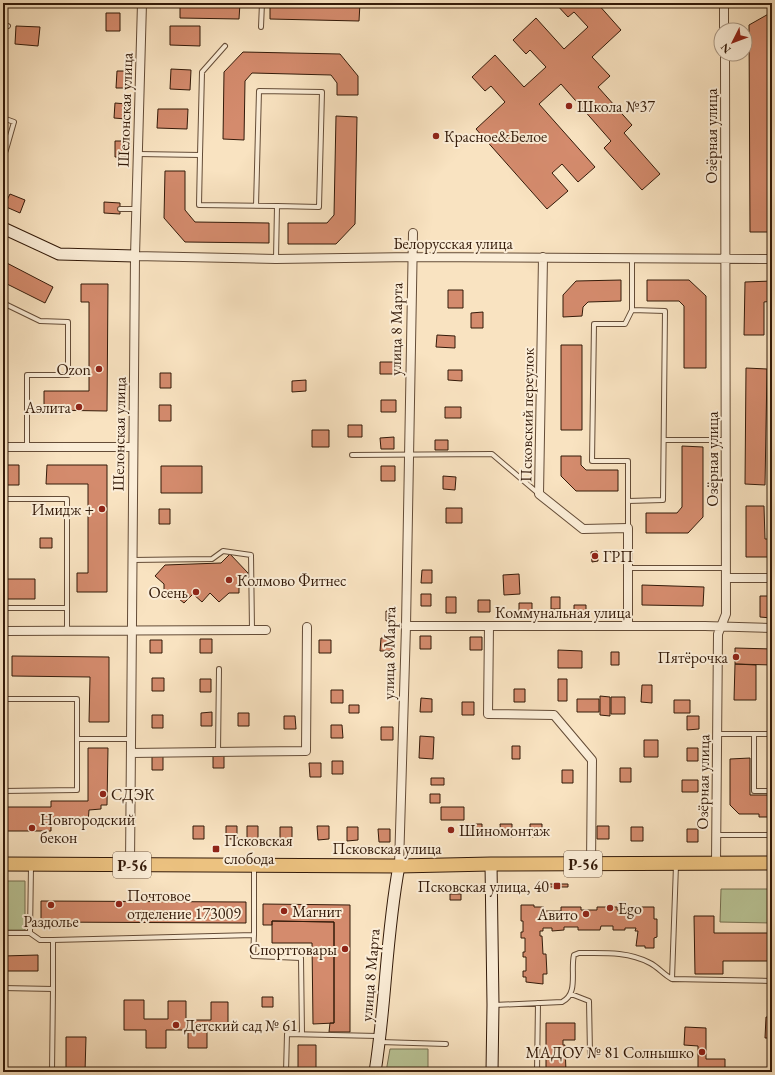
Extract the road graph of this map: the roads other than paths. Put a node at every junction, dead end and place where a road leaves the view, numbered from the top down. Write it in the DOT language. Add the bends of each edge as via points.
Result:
graph roads {
  1 [pos="142,3"];
  2 [pos="262,3"];
  3 [pos="724,3"];
  4 [pos="724,22"];
  5 [pos="3,24"];
  6 [pos="8,26"];
  7 [pos="261,27"];
  8 [pos="225,46"];
  9 [pos="725,62"];
  10 [pos="3,118"];
  11 [pos="138,154"];
  12 [pos="200,155"];
  13 [pos="3,157"];
  14 [pos="256,206"];
  15 [pos="277,206"];
  16 [pos="120,209"];
  17 [pos="136,210"];
  18 [pos="3,228"];
  19 [pos="413,233"];
  20 [pos="135,256"];
  21 [pos="413,257"];
  22 [pos="543,257"];
  23 [pos="276,259"];
  24 [pos="632,259"];
  25 [pos="726,259"];
  26 [pos="772,259"];
  27 [pos="3,303"];
  28 [pos="632,310"];
  29 [pos="664,440"];
  30 [pos="726,440"];
  31 [pos="3,447"];
  32 [pos="27,447"];
  33 [pos="133,447"];
  34 [pos="352,455"];
  35 [pos="410,455"];
  36 [pos="539,494"];
  37 [pos="3,499"];
  38 [pos="628,501"];
  39 [pos="628,528"];
  40 [pos="132,560"];
  41 [pos="628,568"];
  42 [pos="726,568"];
  43 [pos="726,578"];
  44 [pos="772,578"];
  45 [pos="3,608"];
  46 [pos="67,608"];
  47 [pos="406,626"];
  48 [pos="489,626"];
  49 [pos="628,626"];
  50 [pos="720,626"];
  51 [pos="307,628"];
  52 [pos="772,628"];
  53 [pos="252,630"];
  54 [pos="266,630"];
  55 [pos="3,631"];
  56 [pos="67,631"];
  57 [pos="132,631"];
  58 [pos="219,670"];
  59 [pos="3,699"];
  60 [pos="772,731"];
  61 [pos="718,734"];
  62 [pos="754,734"];
  63 [pos="77,739"];
  64 [pos="131,739"];
  65 [pos="218,752"];
  66 [pos="131,753"];
  67 [pos="3,791"];
  68 [pos="772,791"];
  69 [pos="717,835"];
  70 [pos="772,835"];
  71 [pos="676,863"];
  72 [pos="716,863"];
  73 [pos="772,863"];
  74 [pos="3,864"];
  75 [pos="31,864"];
  76 [pos="491,864"];
  77 [pos="591,864"];
  78 [pos="130,865"];
  79 [pos="254,865"];
  80 [pos="399,866"];
  81 [pos="3,933"];
  82 [pos="30,933"];
  83 [pos="254,936"];
  84 [pos="53,940"];
  85 [pos="672,979"];
  86 [pos="772,981"];
  87 [pos="3,988"];
  88 [pos="53,989"];
  89 [pos="571,994"];
  90 [pos="538,1003"];
  91 [pos="493,1005"];
  92 [pos="302,1034"];
  93 [pos="380,1039"];
  94 [pos="446,1044"];
  95 [pos="590,1053"];
  96 [pos="52,1072"];
  97 [pos="286,1072"];
  98 [pos="375,1072"];
  99 [pos="492,1072"];
  100 [pos="537,1072"];
  1 -- 11 [label="street, Шелонская улица"];
  2 -- 7 [label="lane"];
  3 -- 4 [label="street"];
  5 -- 6 [label="lane"];
  8 -- 12 [label="lane" via="202,72"];
  9 -- 25 [label="street, Озёрная улица"];
  10 -- 13 [label="lane" via="14,122"];
  11 -- 12 [label="lane"];
  11 -- 17 [label="street, Шелонская улица"];
  12 -- 14 [label="lane" via="199,205"];
  14 -- 15 [label="lane"];
  14 -- 15 [label="lane" via="259,91 322,92 319,207"];
  15 -- 23 [label="lane"];
  16 -- 17 [label="lane"];
  17 -- 20 [label="street, Шелонская улица"];
  18 -- 20 [label="main road" via="60,254"];
  19 -- 21 [label="street, улица 8 Марта"];
  20 -- 23 [label="street, Белорусская улица"];
  20 -- 33 [label="street, Шелонская улица"];
  21 -- 22 [label="street, Белорусская улица"];
  21 -- 23 [label="street, Белорусская улица"];
  21 -- 35 [label="street, улица 8 Марта"];
  22 -- 24 [label="street, Белорусская улица"];
  22 -- 36 [label="street, Псковский переулок"];
  24 -- 25 [label="street, Белорусская улица"];
  24 -- 28 [label="lane"];
  25 -- 26 [label="street, Белорусская улица"];
  25 -- 30 [label="street, Озёрная улица"];
  27 -- 32 [label="lane" via="40,321 68,322 68,375 27,375"];
  28 -- 29 [label="lane" via="665,310"];
  28 -- 38 [label="lane" via="625,324 594,324 592,461 628,461"];
  29 -- 30 [label="lane"];
  29 -- 38 [label="lane" via="664,500"];
  30 -- 42 [label="street, Озёрная улица"];
  31 -- 32 [label="street"];
  32 -- 33 [label="street"];
  33 -- 40 [label="street, Шелонская улица"];
  34 -- 35 [label="lane"];
  35 -- 36 [label="lane" via="492,454"];
  35 -- 47 [label="street, улица 8 Марта"];
  36 -- 39 [label="street, Псковский переулок" via="583,529"];
  37 -- 46 [label="lane" via="67,499"];
  38 -- 39 [label="lane"];
  39 -- 41 [label="street"];
  40 -- 53 [label="lane" via="212,559 222,550 250,555"];
  40 -- 57 [label="street, Шелонская улица"];
  41 -- 42 [label="lane"];
  41 -- 49 [label="street"];
  42 -- 43 [label="street, Озёрная улица"];
  43 -- 44 [label="street"];
  43 -- 50 [label="street, Озёрная улица" via="726,614"];
  45 -- 46 [label="lane"];
  46 -- 56 [label="lane"];
  47 -- 48 [label="street, Коммунальная улица"];
  47 -- 80 [label="street, улица 8 Марта"];
  48 -- 49 [label="street, Коммунальная улица"];
  48 -- 77 [label="street" via="488,714 554,715 592,760"];
  49 -- 50 [label="street, Коммунальная улица"];
  50 -- 52 [label="street, Коммунальная улица"];
  50 -- 61 [label="street, Озёрная улица"];
  51 -- 65 [label="street" via="306,751"];
  53 -- 54 [label="street"];
  53 -- 57 [label="street"];
  55 -- 56 [label="street"];
  56 -- 57 [label="street"];
  57 -- 64 [label="street, Шелонская улица"];
  58 -- 65 [label="lane"];
  59 -- 63 [label="lane" via="77,698"];
  60 -- 62 [label="lane" via="769,734"];
  61 -- 62 [label="lane"];
  61 -- 69 [label="street, Озёрная улица"];
  62 -- 68 [label="lane" via="754,791"];
  63 -- 64 [label="lane"];
  63 -- 67 [label="lane" via="77,790"];
  64 -- 66 [label="street, Шелонская улица"];
  65 -- 66 [label="street"];
  66 -- 78 [label="street, Шелонская улица"];
  69 -- 70 [label="lane"];
  69 -- 72 [label="street, Озёрная улица"];
  71 -- 72 [label="main road, Псковская улица / Р-56"];
  71 -- 77 [label="main road, Псковская улица / Р-56"];
  71 -- 85 [label="lane"];
  72 -- 73 [label="main road, Псковская улица / Р-56"];
  74 -- 75 [label="main road, Псковская улица / Р-56"];
  75 -- 78 [label="main road, Псковская улица / Р-56"];
  75 -- 82 [label="lane"];
  76 -- 77 [label="main road, Псковская улица / Р-56"];
  76 -- 80 [label="main road, Псковская улица / Р-56"];
  76 -- 91 [label="main road"];
  78 -- 79 [label="main road, Псковская улица / Р-56"];
  79 -- 80 [label="main road, Псковская улица / Р-56"];
  79 -- 83 [label="lane"];
  80 -- 93 [label="main road, улица 8 Марта" via="394,893"];
  81 -- 82 [label="lane"];
  82 -- 84 [label="lane" via="40,940"];
  83 -- 84 [label="lane"];
  83 -- 92 [label="lane" via="253,956 300,958"];
  84 -- 88 [label="lane"];
  85 -- 86 [label="lane"];
  85 -- 89 [label="lane" via="650,962 637,958 618,953 579,953 574,955"];
  87 -- 88 [label="lane"];
  88 -- 96 [label="lane"];
  89 -- 90 [label="lane" via="562,1002"];
  89 -- 95 [label="lane" via="589,1001"];
  90 -- 91 [label="lane"];
  90 -- 100 [label="lane"];
  91 -- 99 [label="main road"];
  92 -- 93 [label="lane"];
  92 -- 97 [label="lane" via="287,1034"];
  93 -- 94 [label="lane"];
  93 -- 98 [label="main road, улица 8 Марта"];
}
